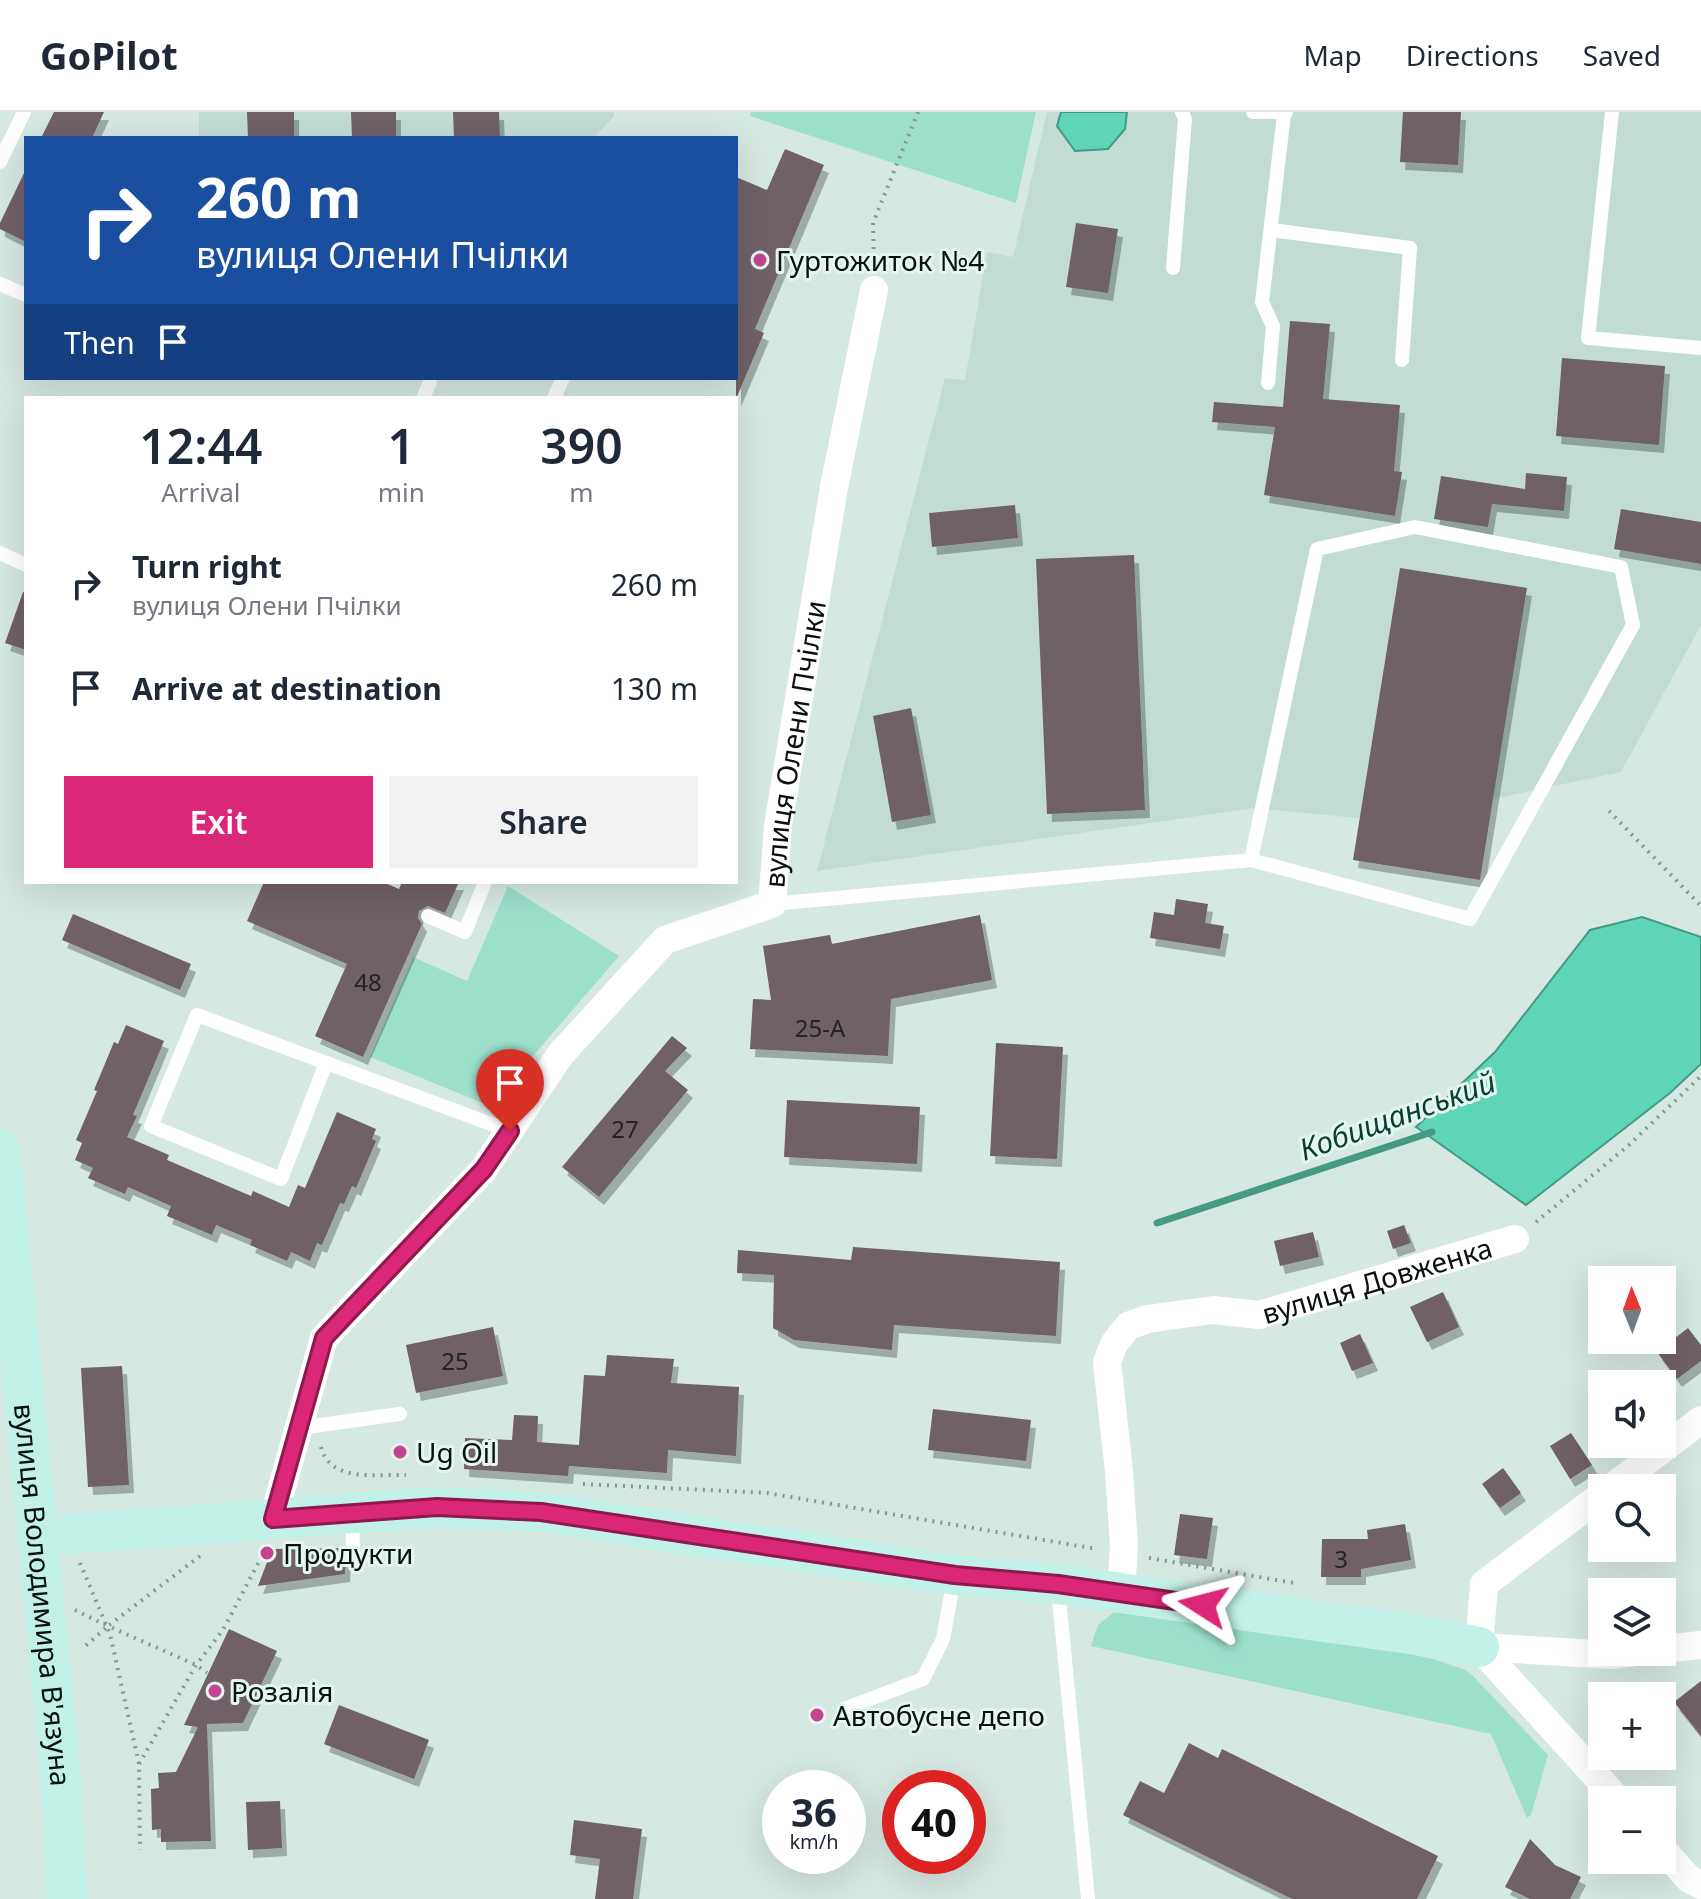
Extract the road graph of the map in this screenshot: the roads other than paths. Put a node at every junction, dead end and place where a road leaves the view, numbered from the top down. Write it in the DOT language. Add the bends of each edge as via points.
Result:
graph roads {
  1 [pos="24,112"];
  2 [pos="1182,112"];
  3 [pos="1253,112"];
  4 [pos="1612,112"];
  5 [pos="1285,113"];
  6 [pos="0,162"];
  7 [pos="1271,230"];
  8 [pos="1173,268"];
  9 [pos="0,284"];
  10 [pos="874,290"];
  11 [pos="24,294"];
  12 [pos="1701,348"];
  13 [pos="1402,360"];
  14 [pos="430,382"];
  15 [pos="1268,383"];
  16 [pos="424,396"];
  17 [pos="0,553"];
  18 [pos="24,564"];
  19 [pos="1251,860"];
  20 [pos="484,884"];
  21 [pos="772,904"];
  22 [pos="428,916"];
  23 [pos="326,1063"];
  24 [pos="510,1131"];
  25 [pos="0,1149"];
  26 [pos="3,1212"];
  27 [pos="1515,1239"];
  28 [pos="400,1414"];
  29 [pos="1701,1420"];
  30 [pos="299,1428"];
  31 [pos="1630,1474"];
  32 [pos="1588,1506"];
  33 [pos="277,1519"];
  34 [pos="40,1536"];
  35 [pos="955,1575"];
  36 [pos="1058,1584"];
  37 [pos="1121,1593"];
  38 [pos="1701,1645"];
  39 [pos="1479,1647"];
  40 [pos="1676,1648"];
  41 [pos="1588,1654"];
  42 [pos="844,1709"];
  43 [pos="1605,1786"];
  44 [pos="1676,1865"];
  45 [pos="1701,1885"];
  46 [pos="67,1899"];
  47 [pos="1088,1899"];
  1 -- 6 [label="lane"];
  2 -- 8 [label="lane"];
  3 -- 5 [label="lane"];
  4 -- 12 [label="lane" via="1588,338"];
  5 -- 7 [label="lane"];
  7 -- 13 [label="lane" via="1410,248"];
  7 -- 15 [label="lane" via="1262,302 1273,326"];
  9 -- 11 [label="lane"];
  10 -- 21 [label="street, вулиця Олени Пчілки" via="831,503 778,826"];
  14 -- 16 [label="lane"];
  17 -- 18 [label="lane"];
  19 -- 19 [label="lane" via="1317,549 1415,527 1621,567 1633,625 1470,919"];
  19 -- 21 [label="lane"];
  20 -- 22 [label="lane" via="465,932"];
  21 -- 24 [label="street, вулиця Олени Пчілки" via="665,940 560,1055"];
  23 -- 23 [label="lane" via="197,1015 151,1126 281,1179"];
  23 -- 24 [label="lane"];
  24 -- 30 [label="street, вулиця Олени Пчілки" via="484,1169 324,1338"];
  25 -- 26 [label="street, вулиця Володимира В'язуна"];
  26 -- 34 [label="street, вулиця Володимира В'язуна" via="16,1366"];
  27 -- 37 [label="street, вулиця Довженка" via="1259,1315 1213,1310 1128,1326 1107,1362 1119,1472"];
  28 -- 30 [label="lane"];
  29 -- 31 [label="street"];
  30 -- 33 [label="street, вулиця Олени Пчілки"];
  32 -- 39 [label="street" via="1484,1584"];
  33 -- 34 [label="street"];
  33 -- 35 [label="street" via="353,1531 437,1507 541,1512"];
  34 -- 46 [label="street, вулиця Володимира В'язуна"];
  35 -- 36 [label="street"];
  35 -- 42 [label="lane" via="943,1639 923,1679"];
  36 -- 37 [label="street"];
  36 -- 47 [label="lane"];
  37 -- 39 [label="street"];
  38 -- 40 [label="street"];
  39 -- 41 [label="street"];
  39 -- 43 [label="street"];
  44 -- 45 [label="street"];
}
